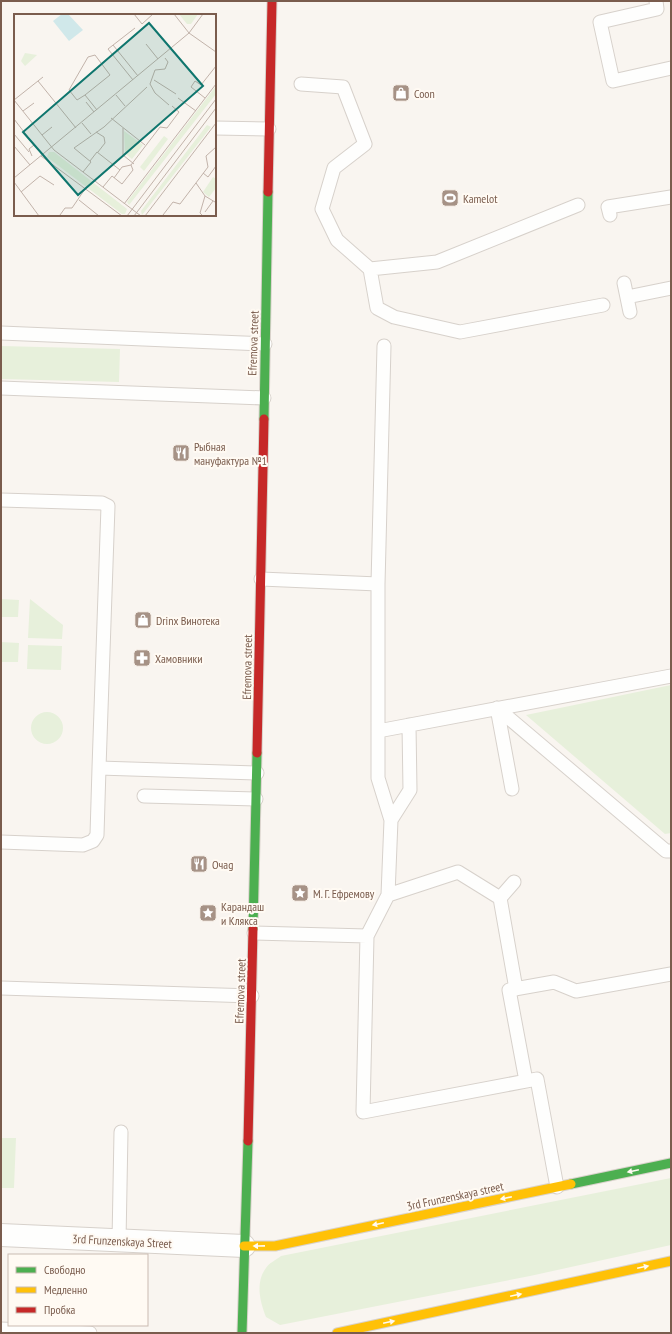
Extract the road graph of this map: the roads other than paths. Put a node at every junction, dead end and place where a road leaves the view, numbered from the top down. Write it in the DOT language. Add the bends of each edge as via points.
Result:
graph roads {
  1 [pos="272,1"];
  2 [pos="656,1"];
  3 [pos="671,68"];
  4 [pos="301,84"];
  5 [pos="216,128"];
  6 [pos="269,130"];
  7 [pos="671,197"];
  8 [pos="578,205"];
  9 [pos="610,215"];
  10 [pos="370,268"];
  11 [pos="624,283"];
  12 [pos="671,288"];
  13 [pos="627,297"];
  14 [pos="603,305"];
  15 [pos="630,312"];
  16 [pos="1,333"];
  17 [pos="265,344"];
  18 [pos="384,346"];
  19 [pos="1,388"];
  20 [pos="264,398"];
  21 [pos="1,500"];
  22 [pos="261,579"];
  23 [pos="378,584"];
  24 [pos="671,676"];
  25 [pos="497,708"];
  26 [pos="410,725"];
  27 [pos="378,731"];
  28 [pos="99,768"];
  29 [pos="257,773"];
  30 [pos="512,789"];
  31 [pos="144,796"];
  32 [pos="256,800"];
  33 [pos="391,820"];
  34 [pos="1,842"];
  35 [pos="671,850"];
  36 [pos="514,882"];
  37 [pos="388,895"];
  38 [pos="500,898"];
  39 [pos="254,933"];
  40 [pos="367,936"];
  41 [pos="671,974"];
  42 [pos="1,988"];
  43 [pos="516,989"];
  44 [pos="252,996"];
  45 [pos="526,1081"];
  46 [pos="121,1132"];
  47 [pos="671,1163"];
  48 [pos="557,1187"];
  49 [pos="1,1235"];
  50 [pos="119,1241"];
  51 [pos="244,1246"];
  52 [pos="671,1261"];
  53 [pos="1,1329"];
  54 [pos="363,1330"];
  55 [pos="90,1333"];
  56 [pos="242,1333"];
  57 [pos="337,1333"];
  1 -- 6 [label="street, Efremova street"];
  2 -- 3 [label="lane" via="657,9 600,22 613,81"];
  4 -- 10 [label="lane" via="343,87 365,144 334,168 322,209 337,240"];
  5 -- 6 [label="lane"];
  6 -- 17 [label="street, Efremova street"];
  7 -- 9 [label="lane" via="608,207"];
  8 -- 10 [label="lane" via="437,262"];
  10 -- 14 [label="lane" via="376,308 394,317 460,332"];
  11 -- 13 [label="lane"];
  12 -- 13 [label="lane"];
  13 -- 15 [label="lane"];
  16 -- 17 [label="lane"];
  17 -- 20 [label="street, Efremova street"];
  18 -- 23 [label="lane"];
  19 -- 20 [label="lane"];
  20 -- 22 [label="street, Efremova street"];
  21 -- 28 [label="lane" via="102,503 108,506"];
  22 -- 23 [label="lane"];
  22 -- 29 [label="street, Efremova street"];
  23 -- 27 [label="lane"];
  24 -- 25 [label="lane"];
  25 -- 26 [label="lane"];
  25 -- 30 [label="lane"];
  25 -- 35 [label="lane" via="666,852"];
  26 -- 27 [label="lane"];
  26 -- 33 [label="lane" via="410,790"];
  27 -- 33 [label="lane" via="378,778"];
  28 -- 29 [label="lane"];
  28 -- 34 [label="lane" via="97,835 93,841 83,845"];
  29 -- 32 [label="street, Efremova street"];
  31 -- 32 [label="lane"];
  32 -- 39 [label="street, Efremova street"];
  33 -- 37 [label="lane"];
  36 -- 38 [label="lane"];
  37 -- 38 [label="lane" via="458,872"];
  37 -- 40 [label="lane"];
  38 -- 43 [label="lane"];
  39 -- 40 [label="lane"];
  39 -- 44 [label="street, Efremova street"];
  40 -- 45 [label="lane" via="363,1112"];
  41 -- 43 [label="lane" via="576,992 554,982"];
  42 -- 44 [label="lane"];
  43 -- 45 [label="lane" via="509,990"];
  44 -- 51 [label="street, Efremova street"];
  45 -- 48 [label="lane" via="537,1080"];
  46 -- 50 [label="lane"];
  47 -- 48 [label="street, 3rd Frunzenskaya street, one-way"];
  48 -- 51 [label="street, 3rd Frunzenskaya street, one-way" via="275,1246"];
  49 -- 50 [label="street, 3rd Frunzenskaya Street"];
  50 -- 51 [label="street, 3rd Frunzenskaya Street"];
  51 -- 56 [label="street, Efremova street"];
  54 -- 52 [label="street, one-way"];
  53 -- 55 [label="lane"];
  54 -- 57 [label="street"];
}
